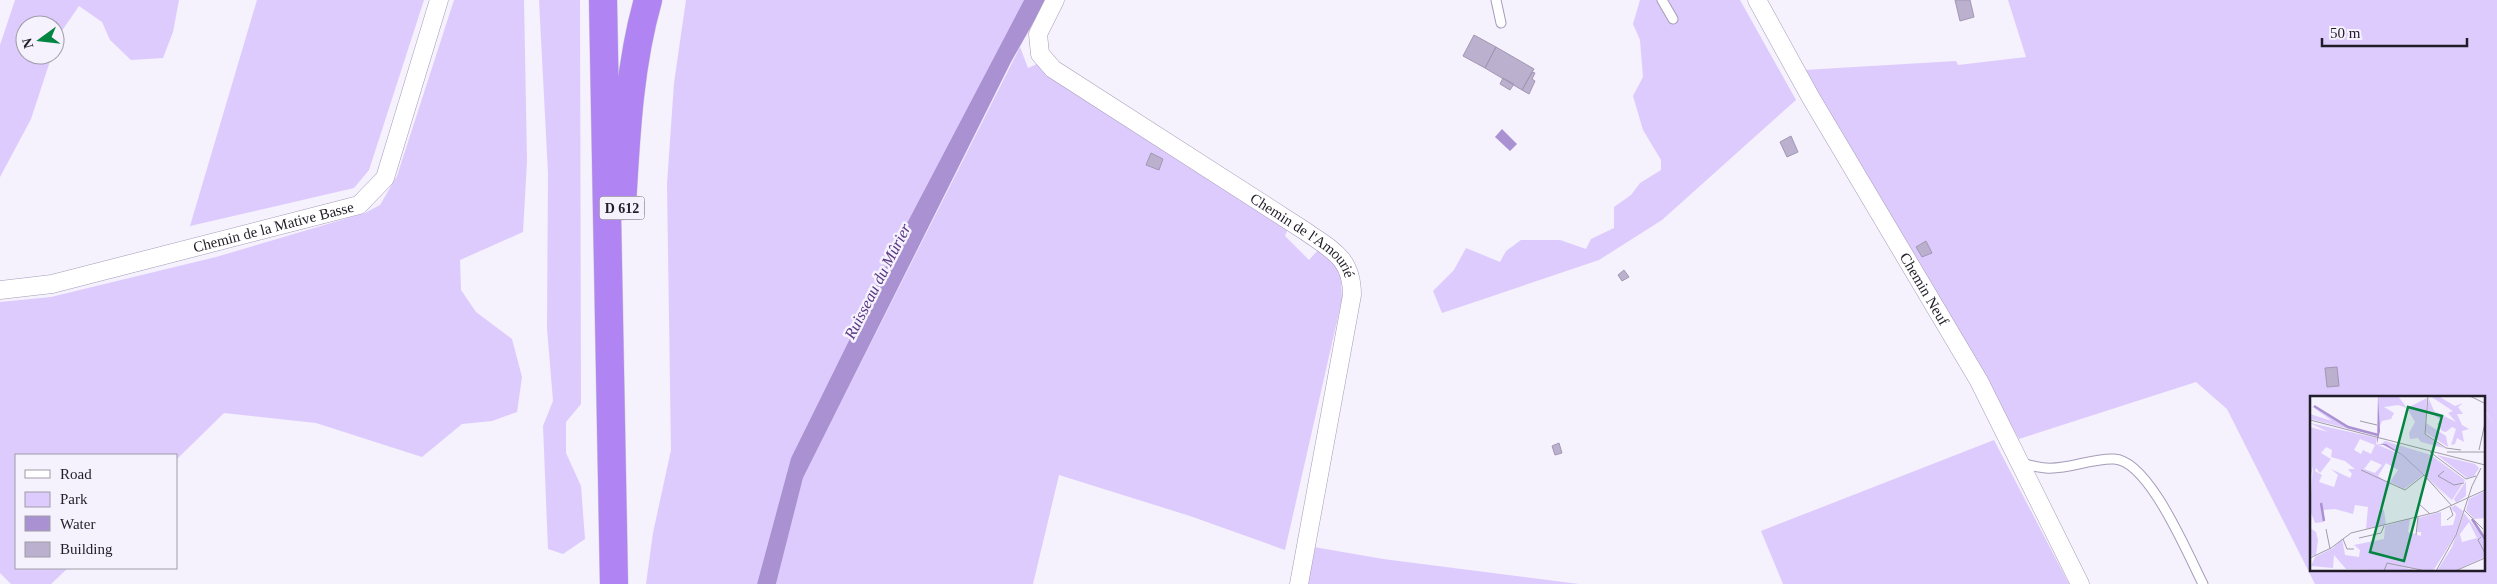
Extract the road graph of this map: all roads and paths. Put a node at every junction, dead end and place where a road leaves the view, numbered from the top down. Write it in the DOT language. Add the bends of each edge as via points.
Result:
graph roads {
  1 [pos="439,0"];
  2 [pos="592,0"];
  3 [pos="602,0"];
  4 [pos="648,0"];
  5 [pos="1055,0"];
  6 [pos="1496,0"];
  7 [pos="1662,0"];
  8 [pos="1757,0"];
  9 [pos="1673,19"];
  10 [pos="1501,23"];
  11 [pos="607,274"];
  12 [pos="0,290"];
  13 [pos="611,418"];
  14 [pos="2019,463"];
  15 [pos="614,584"];
  16 [pos="1300,584"];
  17 [pos="2080,584"];
  18 [pos="2203,584"];
  1 -- 12 [label="street, Chemin de la Mative Basse" via="385,178 359,205 52,284"];
  2 -- 11 [label="highway, D 612"];
  3 -- 11 [label="highway, D 612"];
  4 -- 13 [label="highway, D 612" via="629,96"];
  5 -- 16 [label="street, Chemin de l'Amourié" via="1038,34 1040,54 1053,69 1305,231 1338,254 1347,265 1352,278 1352,294"];
  6 -- 10 [label="lane"];
  7 -- 9 [label="lane"];
  8 -- 14 [label="street, Chemin Neuf" via="1811,98 1979,381"];
  11 -- 13 [label="highway, D 612"];
  13 -- 15 [label="highway, D 612"];
  14 -- 17 [label="street, Chemin Neuf"];
  14 -- 18 [label="lane" via="2047,468 2118,459 2138,471 2153,488"];
}
